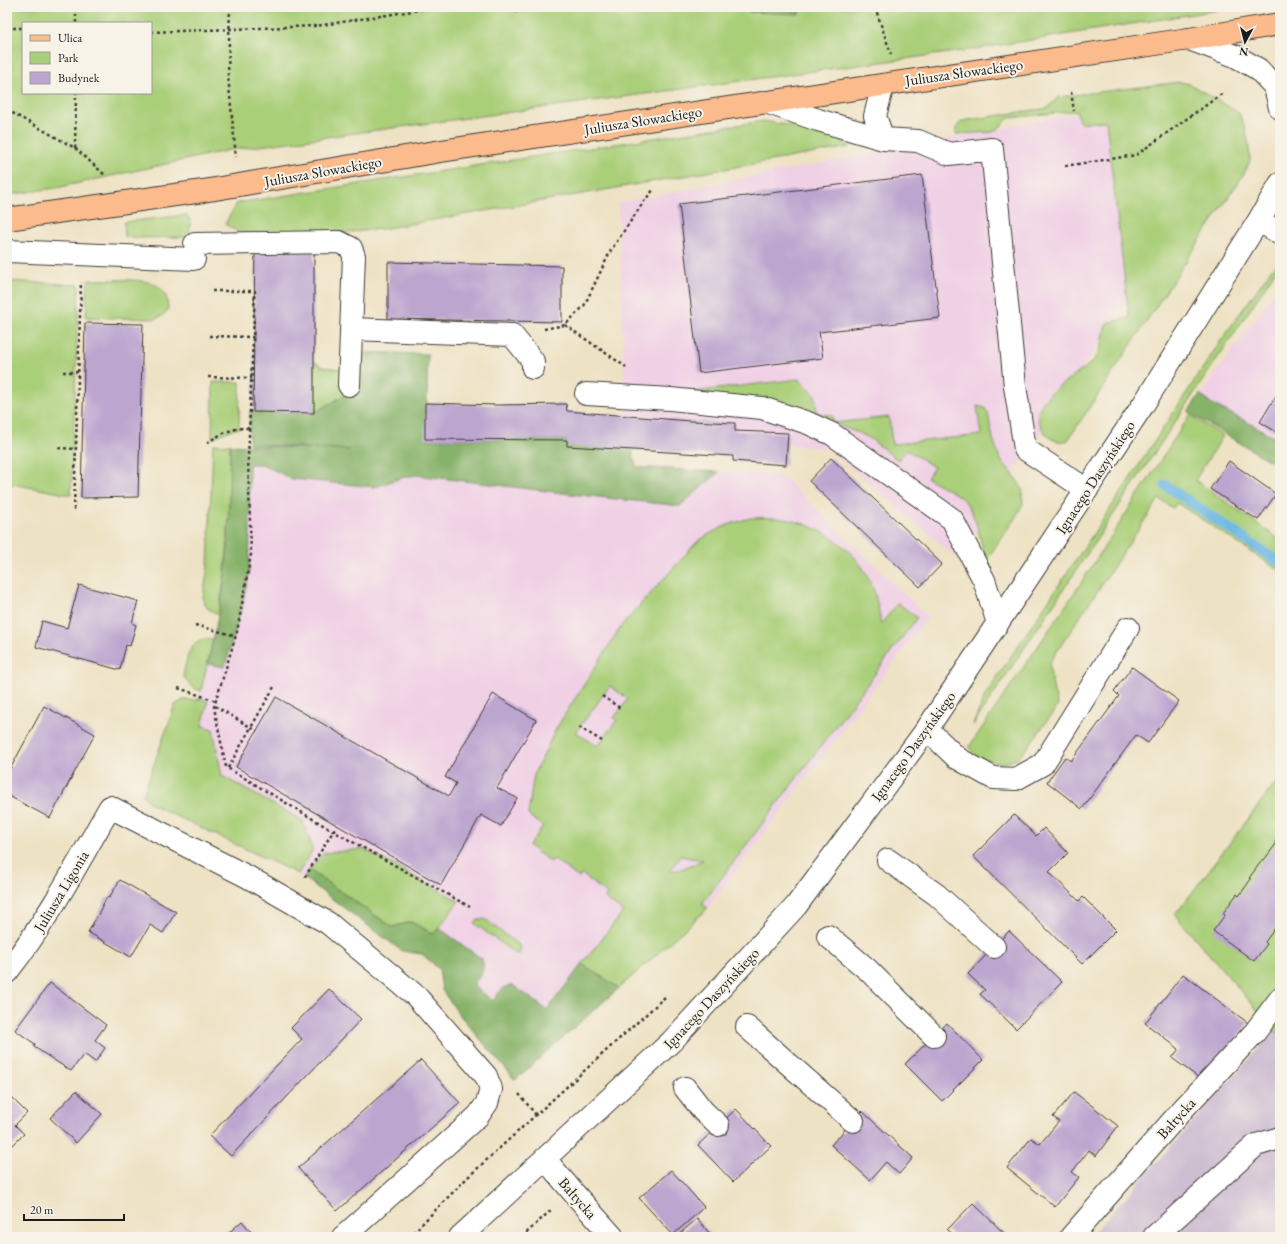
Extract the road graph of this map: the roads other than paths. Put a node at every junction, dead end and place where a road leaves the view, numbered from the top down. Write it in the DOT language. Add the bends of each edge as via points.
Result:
graph roads {
  1 [pos="1280,24"];
  2 [pos="1189,39"];
  3 [pos="892,83"];
  4 [pos="766,102"];
  5 [pos="1280,108"];
  6 [pos="883,139"];
  7 [pos="1280,184"];
  8 [pos="7,219"];
  9 [pos="1259,220"];
  10 [pos="1280,234"];
  11 [pos="7,251"];
  12 [pos="351,329"];
  13 [pos="533,368"];
  14 [pos="349,385"];
  15 [pos="586,394"];
  16 [pos="1087,490"];
  17 [pos="998,622"];
  18 [pos="1128,628"];
  19 [pos="927,729"];
  20 [pos="888,860"];
  21 [pos="828,936"];
  22 [pos="994,947"];
  23 [pos="7,972"];
  24 [pos="1280,999"];
  25 [pos="747,1027"];
  26 [pos="934,1036"];
  27 [pos="685,1088"];
  28 [pos="853,1121"];
  29 [pos="718,1126"];
  30 [pos="1280,1138"];
  31 [pos="545,1158"];
  32 [pos="343,1237"];
  33 [pos="460,1237"];
  34 [pos="613,1237"];
  35 [pos="1071,1237"];
  36 [pos="1154,1237"];
  1 -- 2 [label="main road, Juliusza Słowackiego"];
  2 -- 3 [label="main road, Juliusza Słowackiego"];
  2 -- 5 [label="street" via="1235,56 1258,69 1275,87"];
  3 -- 4 [label="main road, Juliusza Słowackiego"];
  3 -- 6 [label="street" via="875,116"];
  4 -- 6 [label="street"];
  4 -- 8 [label="main road, Juliusza Słowackiego" via="441,151 224,188"];
  6 -- 16 [label="street" via="918,141 949,154 992,149 1015,386 1025,449"];
  7 -- 9 [label="street, Ignacego Daszyńskiego"];
  9 -- 10 [label="street"];
  9 -- 16 [label="street, Ignacego Daszyńskiego"];
  11 -- 12 [label="street" via="194,252 338,242 351,248 354,256"];
  12 -- 13 [label="street" via="512,335 533,360"];
  12 -- 14 [label="street"];
  15 -- 17 [label="street" via="762,408 832,434 952,519 984,580"];
  16 -- 17 [label="street, Ignacego Daszyńskiego"];
  17 -- 19 [label="street, Ignacego Daszyńskiego"];
  18 -- 19 [label="street" via="1042,764 1016,779 993,778 957,758"];
  19 -- 31 [label="street, Ignacego Daszyńskiego" via="796,906 672,1041"];
  20 -- 22 [label="street" via="937,895"];
  21 -- 26 [label="street" via="868,970"];
  23 -- 32 [label="street, Juliusza Ligonia" via="72,875 110,807 248,877 328,922 416,996 486,1076 491,1089 487,1103 478,1116"];
  24 -- 35 [label="street, Bałtycka" via="1254,1032"];
  25 -- 28 [label="street"];
  27 -- 29 [label="street"];
  30 -- 36 [label="street" via="1256,1145"];
  31 -- 33 [label="street, Ignacego Daszyńskiego"];
  31 -- 34 [label="street, Bałtycka"];
}
